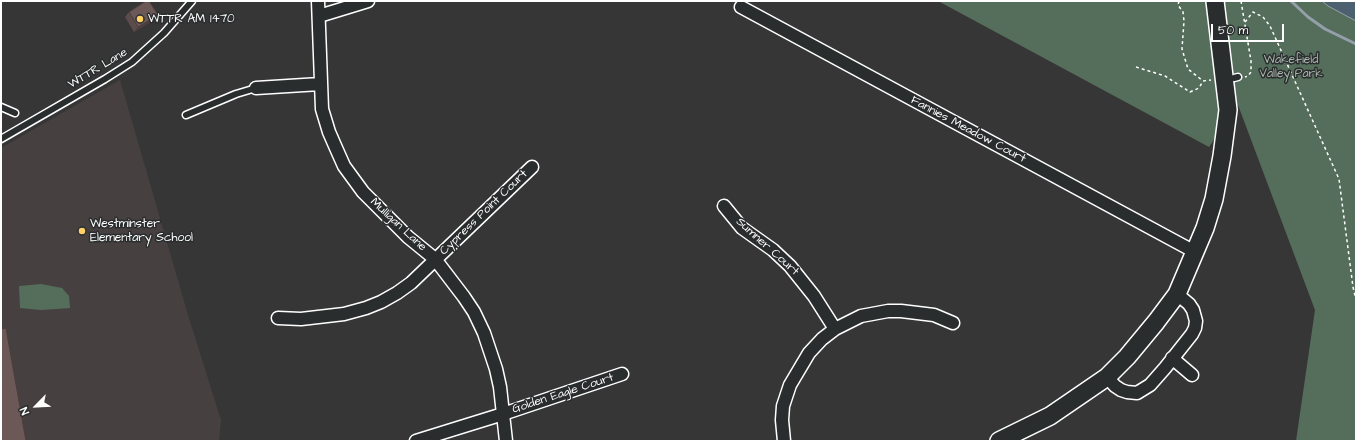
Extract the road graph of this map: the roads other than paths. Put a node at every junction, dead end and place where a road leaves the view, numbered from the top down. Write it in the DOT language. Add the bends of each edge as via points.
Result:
graph roads {
  1 [pos="192,1"];
  2 [pos="318,1"];
  3 [pos="368,1"];
  4 [pos="1215,1"];
  5 [pos="738,4"];
  6 [pos="318,16"];
  7 [pos="320,84"];
  8 [pos="256,88"];
  9 [pos="1,107"];
  10 [pos="15,113"];
  11 [pos="186,116"];
  12 [pos="1,139"];
  13 [pos="532,167"];
  14 [pos="724,206"];
  15 [pos="1195,252"];
  16 [pos="436,259"];
  17 [pos="1177,294"];
  18 [pos="278,318"];
  19 [pos="953,322"];
  20 [pos="835,329"];
  21 [pos="1172,358"];
  22 [pos="622,374"];
  23 [pos="1192,374"];
  24 [pos="1107,377"];
  25 [pos="503,414"];
  26 [pos="416,441"];
  27 [pos="506,441"];
  28 [pos="784,441"];
  29 [pos="999,441"];
  1 -- 12 [label="lane, WTTR Lane" via="164,33 132,62"];
  2 -- 6 [label="street, Mulligan Lane"];
  3 -- 6 [label="street"];
  4 -- 15 [label="street" via="1228,110 1214,199"];
  5 -- 15 [label="street, Fannies Meadow Court"];
  6 -- 7 [label="street, Mulligan Lane"];
  7 -- 8 [label="street"];
  7 -- 16 [label="street, Mulligan Lane" via="322,109 344,166 376,206 408,237"];
  8 -- 11 [label="lane"];
  9 -- 10 [label="lane"];
  13 -- 16 [label="street, Cypress Point Court"];
  14 -- 20 [label="street, Sumner Court" via="742,228 790,266 814,296"];
  15 -- 17 [label="street"];
  16 -- 18 [label="street, Cypress Point Court" via="397,293 366,308 324,317"];
  16 -- 25 [label="street, Mulligan Lane" via="464,297 484,333 496,369"];
  17 -- 21 [label="street" via="1193,310 1196,321 1192,334"];
  17 -- 24 [label="street" via="1127,357"];
  19 -- 20 [label="street" via="928,314 888,311 861,316"];
  20 -- 28 [label="street" via="809,353 790,385 783,406"];
  21 -- 23 [label="street"];
  21 -- 24 [label="street" via="1150,385 1137,393 1121,390"];
  22 -- 25 [label="street, Golden Eagle Court"];
  24 -- 29 [label="street" via="1050,416"];
  25 -- 26 [label="street, Golden Eagle Court"];
  25 -- 27 [label="street, Mulligan Lane"];
}
